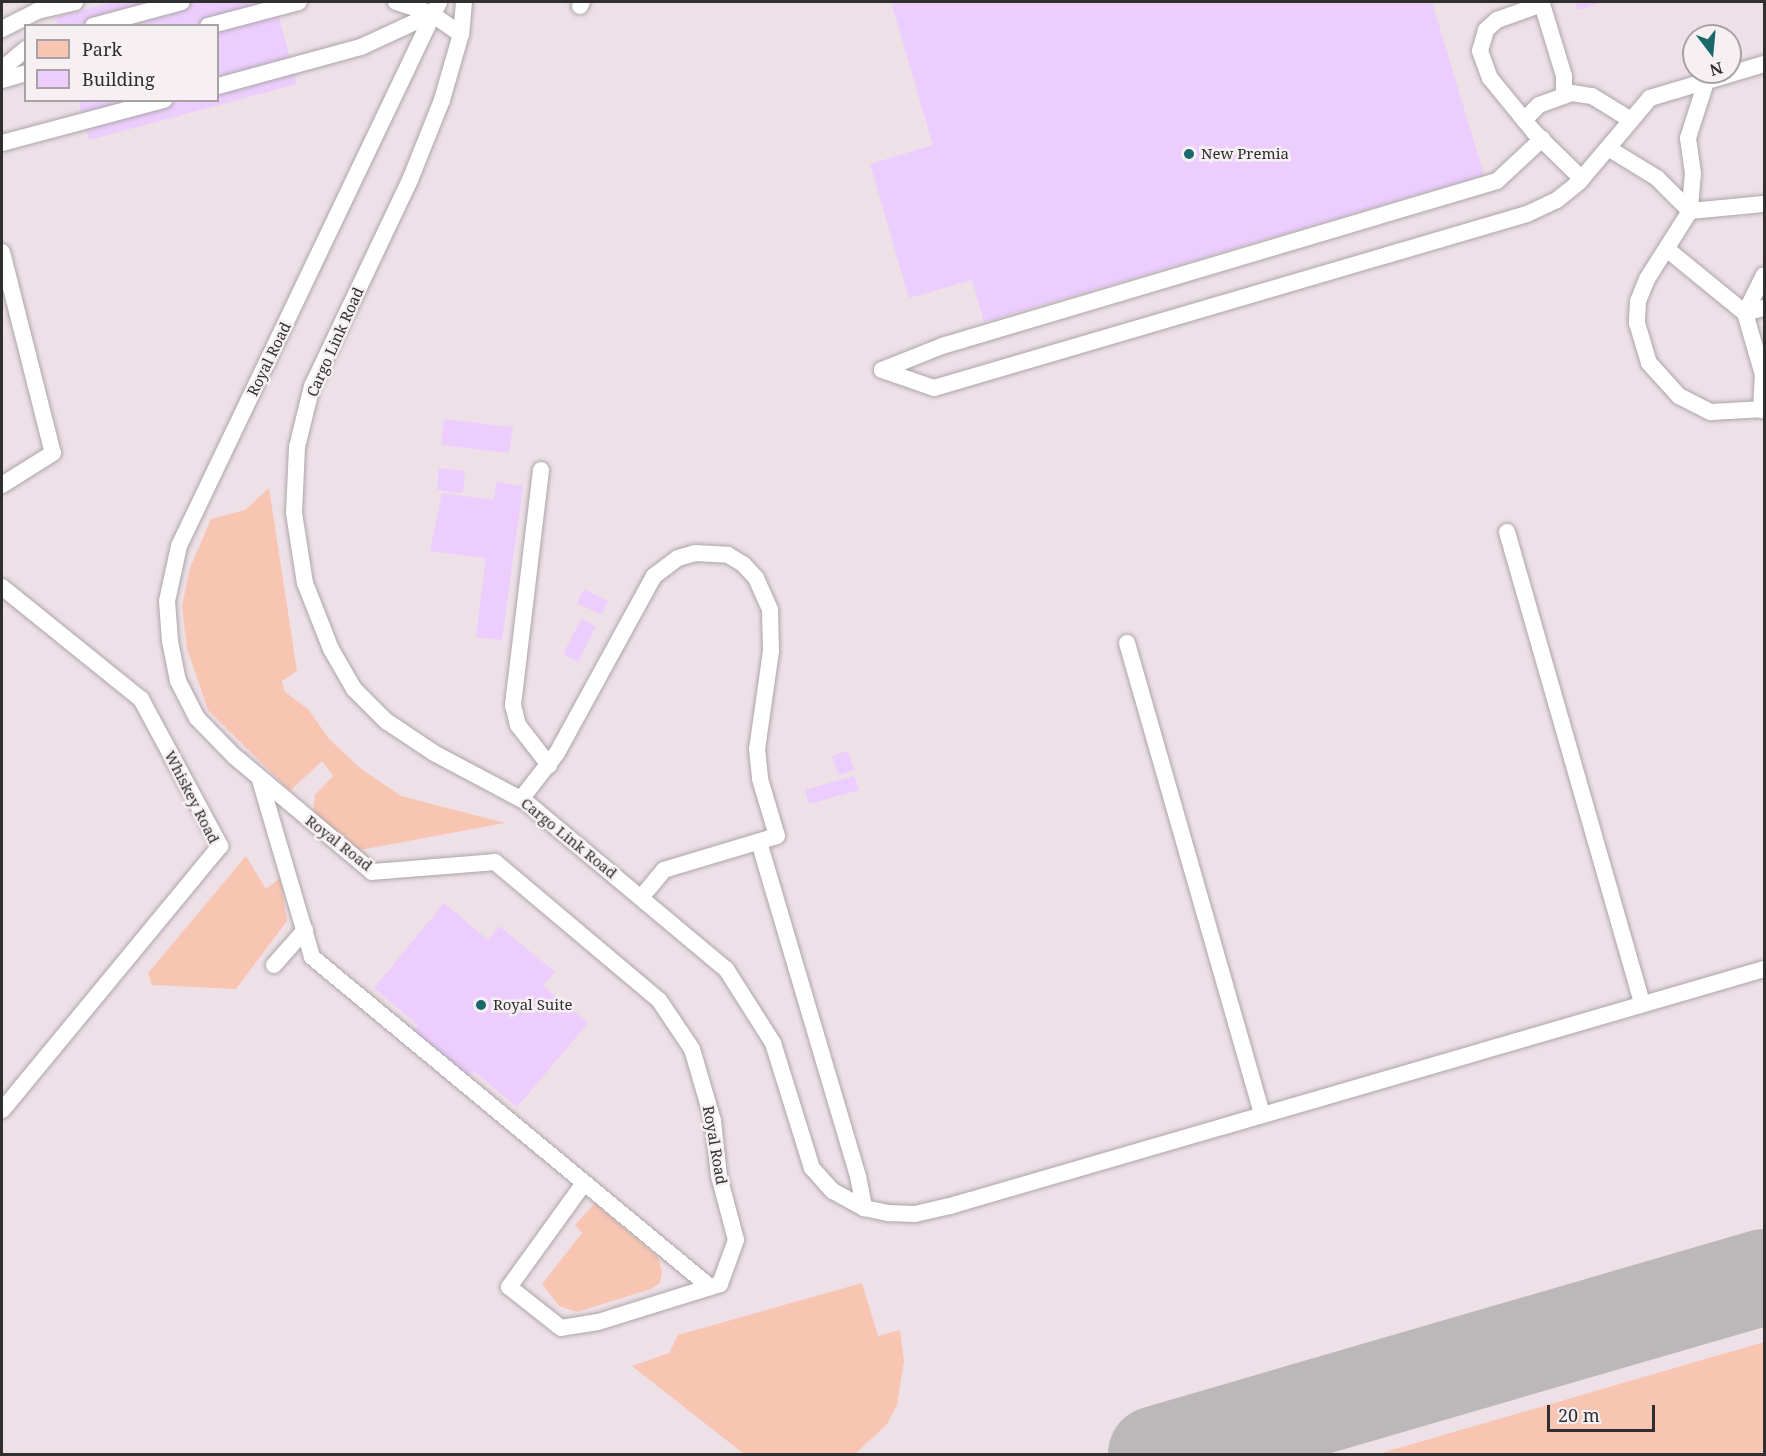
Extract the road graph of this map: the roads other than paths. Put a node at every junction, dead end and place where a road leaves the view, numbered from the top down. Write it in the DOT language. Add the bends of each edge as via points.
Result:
graph roads {
  1 [pos="75,2"];
  2 [pos="182,2"];
  3 [pos="299,2"];
  4 [pos="396,2"];
  5 [pos="464,2"];
  6 [pos="1511,7"];
  7 [pos="436,8"];
  8 [pos="100,24"];
  9 [pos="216,24"];
  10 [pos="2,29"];
  11 [pos="461,34"];
  12 [pos="24,51"];
  13 [pos="1764,64"];
  14 [pos="2,69"];
  15 [pos="1742,70"];
  16 [pos="24,74"];
  17 [pos="2,80"];
  18 [pos="1696,84"];
  19 [pos="1705,84"];
  20 [pos="219,86"];
  21 [pos="1564,95"];
  22 [pos="156,102"];
  23 [pos="1524,120"];
  24 [pos="1632,120"];
  25 [pos="1542,139"];
  26 [pos="2,143"];
  27 [pos="1608,147"];
  28 [pos="1582,179"];
  29 [pos="1764,204"];
  30 [pos="1690,211"];
  31 [pos="1668,250"];
  32 [pos="2,252"];
  33 [pos="1764,274"];
  34 [pos="1764,308"];
  35 [pos="1745,313"];
  36 [pos="1763,411"];
  37 [pos="541,470"];
  38 [pos="2,485"];
  39 [pos="1507,532"];
  40 [pos="2,587"];
  41 [pos="1127,643"];
  42 [pos="549,765"];
  43 [pos="260,779"];
  44 [pos="521,799"];
  45 [pos="759,842"];
  46 [pos="641,897"];
  47 [pos="305,930"];
  48 [pos="274,965"];
  49 [pos="1764,969"];
  50 [pos="1642,1004"];
  51 [pos="2,1110"];
  52 [pos="1262,1115"];
  53 [pos="584,1183"];
  54 [pos="864,1208"];
  55 [pos="710,1287"];
  1 -- 10 [label="lane" via="37,11"];
  2 -- 8 [label="lane"];
  3 -- 9 [label="lane"];
  4 -- 7 [label="lane"];
  5 -- 11 [label="lane, Cargo Link Road"];
  6 -- 21 [label="lane" via="1542,4 1564,76"];
  6 -- 23 [label="lane" via="1486,30 1480,51 1490,78"];
  7 -- 11 [label="lane"];
  7 -- 20 [label="lane" via="361,47"];
  7 -- 43 [label="lane, Royal Road" via="179,546 167,601 178,681 197,717"];
  11 -- 44 [label="lane, Cargo Link Road" via="442,100 410,180 312,386 297,447 294,513 305,583 331,649 354,689 386,721 434,753"];
  12 -- 14 [label="lane"];
  13 -- 15 [label="lane"];
  16 -- 17 [label="lane"];
  18 -- 24 [label="lane" via="1650,98"];
  19 -- 30 [label="lane" via="1688,138 1693,173"];
  21 -- 23 [label="lane" via="1539,105"];
  21 -- 24 [label="lane" via="1592,96"];
  22 -- 26 [label="lane"];
  23 -- 25 [label="lane"];
  24 -- 27 [label="lane"];
  25 -- 28 [label="lane"];
  25 -- 28 [label="lane" via="1497,181 942,346 882,370 934,388 1503,223 1557,200"];
  27 -- 28 [label="lane"];
  27 -- 30 [label="lane" via="1657,178"];
  29 -- 30 [label="lane"];
  30 -- 31 [label="lane"];
  31 -- 35 [label="lane"];
  31 -- 36 [label="lane" via="1638,301 1637,323 1650,363 1679,396 1710,412"];
  32 -- 38 [label="lane" via="53,453"];
  33 -- 35 [label="lane"];
  34 -- 35 [label="lane"];
  35 -- 36 [label="lane" via="1763,375"];
  37 -- 42 [label="lane" via="513,705 518,725"];
  39 -- 50 [label="lane"];
  40 -- 51 [label="lane, Whiskey Road" via="141,699 220,846"];
  41 -- 52 [label="lane"];
  42 -- 44 [label="lane"];
  42 -- 45 [label="lane" via="654,576 678,558 695,553 728,555 756,578 770,610 772,631 757,749 760,779 777,836"];
  43 -- 47 [label="lane"];
  43 -- 55 [label="lane, Royal Road" via="372,872 495,861 659,1000 692,1049 713,1121 719,1176 736,1240 720,1284"];
  44 -- 46 [label="lane, Cargo Link Road"];
  45 -- 46 [label="lane" via="664,870"];
  45 -- 54 [label="lane" via="858,1176"];
  46 -- 54 [label="lane, Cargo Link Road" via="726,969 773,1043 812,1168 832,1191"];
  47 -- 48 [label="lane"];
  47 -- 53 [label="lane" via="312,957"];
  49 -- 50 [label="lane"];
  50 -- 52 [label="lane"];
  52 -- 54 [label="lane" via="950,1206 915,1214"];
  53 -- 55 [label="lane"];
  53 -- 55 [label="lane" via="509,1287 561,1328 598,1322"];
}
